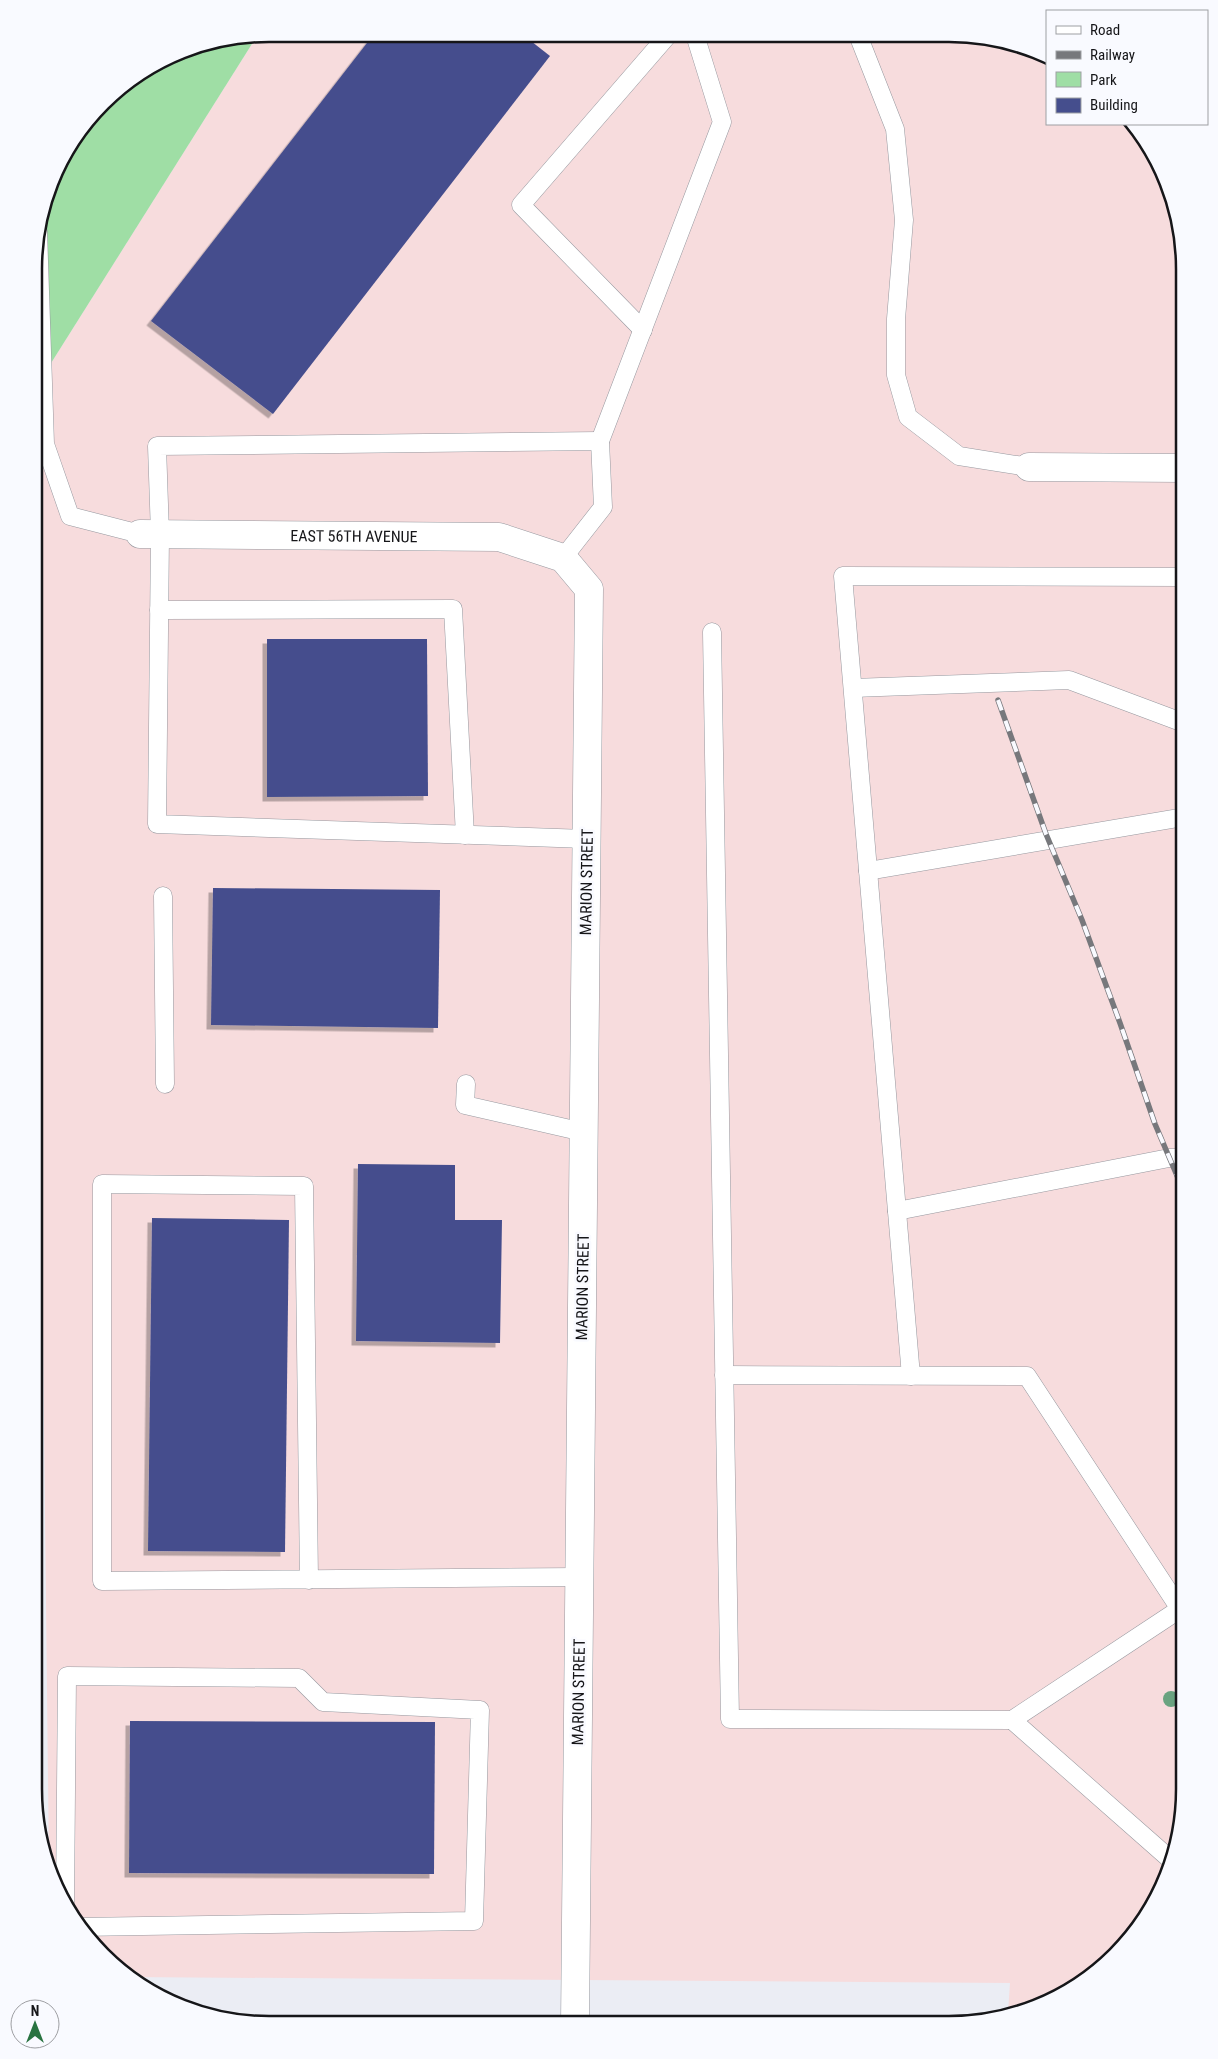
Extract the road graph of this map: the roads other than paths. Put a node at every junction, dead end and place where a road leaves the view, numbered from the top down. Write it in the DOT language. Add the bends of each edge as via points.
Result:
graph roads {
  1 [pos="662,42"];
  2 [pos="697,42"];
  3 [pos="860,42"];
  4 [pos="642,330"];
  5 [pos="42,353"];
  6 [pos="600,441"];
  7 [pos="1029,467"];
  8 [pos="1176,468"];
  9 [pos="150,534"];
  10 [pos="563,558"];
  11 [pos="1176,577"];
  12 [pos="159,610"];
  13 [pos="712,632"];
  14 [pos="853,688"];
  15 [pos="1176,719"];
  16 [pos="1176,818"];
  17 [pos="465,835"];
  18 [pos="586,839"];
  19 [pos="868,871"];
  20 [pos="163,896"];
  21 [pos="165,1084"];
  22 [pos="466,1084"];
  23 [pos="583,1132"];
  24 [pos="1176,1158"];
  25 [pos="896,1212"];
  26 [pos="724,1375"];
  27 [pos="910,1376"];
  28 [pos="579,1577"];
  29 [pos="309,1580"];
  30 [pos="1176,1600"];
  31 [pos="1176,1613"];
  32 [pos="1012,1720"];
  33 [pos="1166,1855"];
  34 [pos="65,1888"];
  35 [pos="88,1926"];
  36 [pos="575,2016"];
  1 -- 4 [label="lane" via="521,205"];
  2 -- 4 [label="lane" via="722,122"];
  3 -- 7 [label="lane" via="895,130 904,220 896,319 896,375 908,417 958,456"];
  4 -- 6 [label="lane"];
  5 -- 9 [label="lane" via="45,444 70,516"];
  6 -- 9 [label="lane" via="157,446"];
  6 -- 10 [label="lane" via="603,507"];
  7 -- 8 [label="street"];
  9 -- 10 [label="street, EAST 56TH AVENUE" via="499,537"];
  9 -- 12 [label="lane"];
  10 -- 18 [label="street, MARION STREET" via="589,589"];
  11 -- 14 [label="lane" via="844,576"];
  12 -- 17 [label="lane" via="453,609"];
  12 -- 17 [label="lane" via="158,824"];
  13 -- 26 [label="lane"];
  14 -- 15 [label="lane" via="1069,680"];
  14 -- 19 [label="lane"];
  16 -- 19 [label="lane"];
  17 -- 18 [label="lane"];
  18 -- 23 [label="street, MARION STREET"];
  19 -- 25 [label="lane"];
  20 -- 21 [label="lane"];
  22 -- 23 [label="lane" via="465,1105"];
  23 -- 28 [label="street, MARION STREET"];
  24 -- 25 [label="lane"];
  25 -- 27 [label="lane"];
  26 -- 27 [label="lane"];
  26 -- 32 [label="lane" via="730,1719"];
  27 -- 30 [label="lane" via="1027,1376"];
  28 -- 29 [label="lane"];
  28 -- 36 [label="street, MARION STREET"];
  29 -- 29 [label="lane" via="102,1582 102,1184 304,1186"];
  31 -- 32 [label="lane"];
  32 -- 33 [label="lane"];
  34 -- 35 [label="lane" via="67,1676 299,1678 323,1702 480,1710 474,1921"];
}
